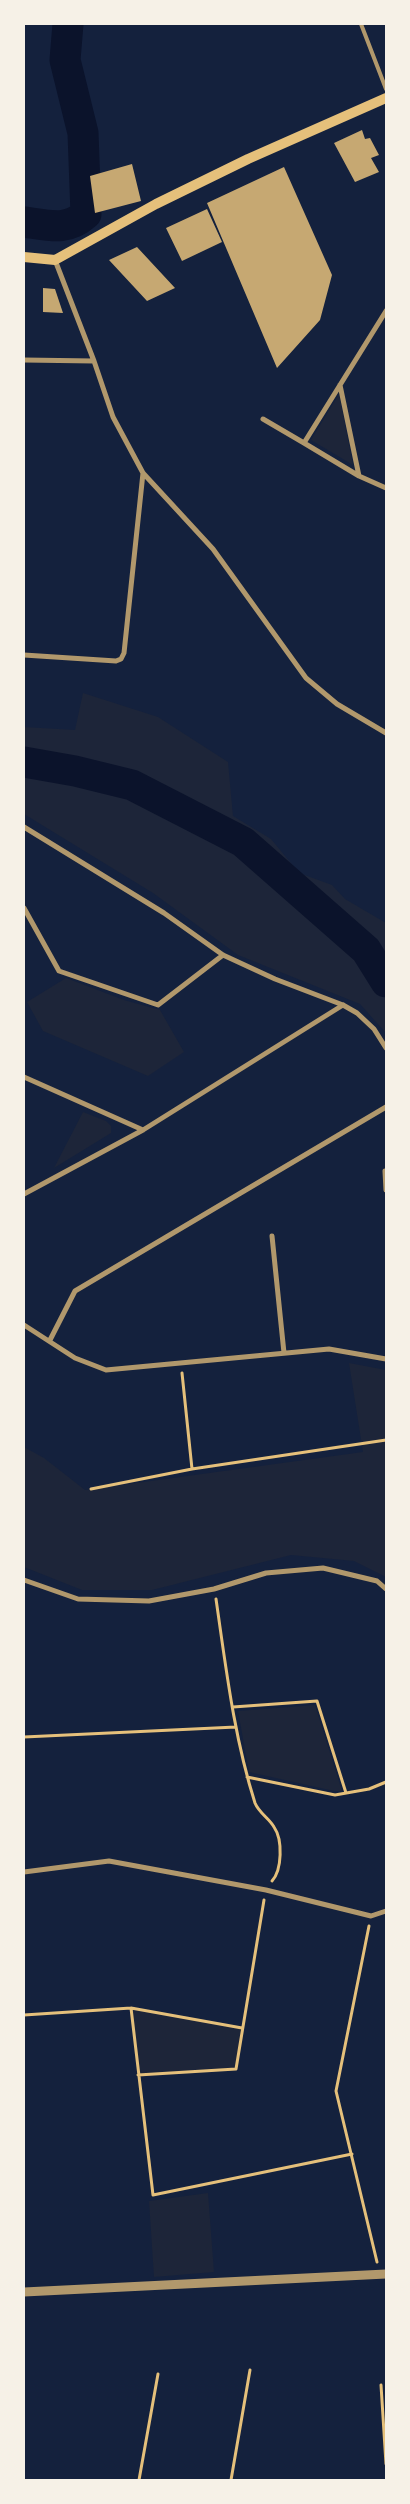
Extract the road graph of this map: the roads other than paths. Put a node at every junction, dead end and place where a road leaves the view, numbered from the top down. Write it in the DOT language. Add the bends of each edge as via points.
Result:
graph roads {
  1 [pos="361,24"];
  2 [pos="386,89"];
  3 [pos="386,98"];
  4 [pos="24,257"];
  5 [pos="54,260"];
  6 [pos="386,311"];
  7 [pos="24,360"];
  8 [pos="94,361"];
  9 [pos="340,385"];
  10 [pos="263,419"];
  11 [pos="304,443"];
  12 [pos="143,473"];
  13 [pos="359,476"];
  14 [pos="386,488"];
  15 [pos="24,655"];
  16 [pos="386,734"];
  17 [pos="24,827"];
  18 [pos="24,908"];
  19 [pos="224,955"];
  20 [pos="343,1005"];
  21 [pos="386,1048"];
  22 [pos="24,1077"];
  23 [pos="386,1107"];
  24 [pos="143,1130"];
  25 [pos="385,1171"];
  26 [pos="386,1190"];
  27 [pos="24,1193"];
  28 [pos="272,1236"];
  29 [pos="24,1325"];
  30 [pos="50,1340"];
  31 [pos="284,1353"];
  32 [pos="386,1359"];
  33 [pos="24,1580"];
  34 [pos="386,1589"];
  35 [pos="24,1872"];
  36 [pos="386,1911"];
  37 [pos="383,2274"];
  38 [pos="24,2292"];
  1 -- 2 [label="lane"];
  3 -- 5 [label="main road" via="248,159 156,204"];
  4 -- 5 [label="main road"];
  5 -- 8 [label="street"];
  6 -- 9 [label="street"];
  7 -- 8 [label="street"];
  8 -- 12 [label="street" via="113,417"];
  9 -- 11 [label="street"];
  9 -- 13 [label="street"];
  10 -- 11 [label="street"];
  11 -- 13 [label="street"];
  12 -- 15 [label="street" via="121,659"];
  12 -- 16 [label="street" via="213,549 306,678 337,704"];
  13 -- 14 [label="street"];
  17 -- 19 [label="street" via="164,913"];
  18 -- 19 [label="street" via="59,971 158,1005"];
  19 -- 20 [label="street"];
  20 -- 21 [label="street" via="374,1029"];
  20 -- 24 [label="street"];
  22 -- 24 [label="street"];
  23 -- 30 [label="street" via="75,1291"];
  24 -- 27 [label="street"];
  25 -- 26 [label="street"];
  28 -- 31 [label="street"];
  29 -- 30 [label="street"];
  30 -- 31 [label="street" via="75,1358 106,1370"];
  31 -- 32 [label="street" via="329,1349"];
  33 -- 34 [label="street" via="78,1599 149,1601 214,1589 266,1573 323,1568 377,1581"];
  35 -- 36 [label="street" via="110,1861 266,1890 371,1916"];
  37 -- 38 [label="street"];
}
